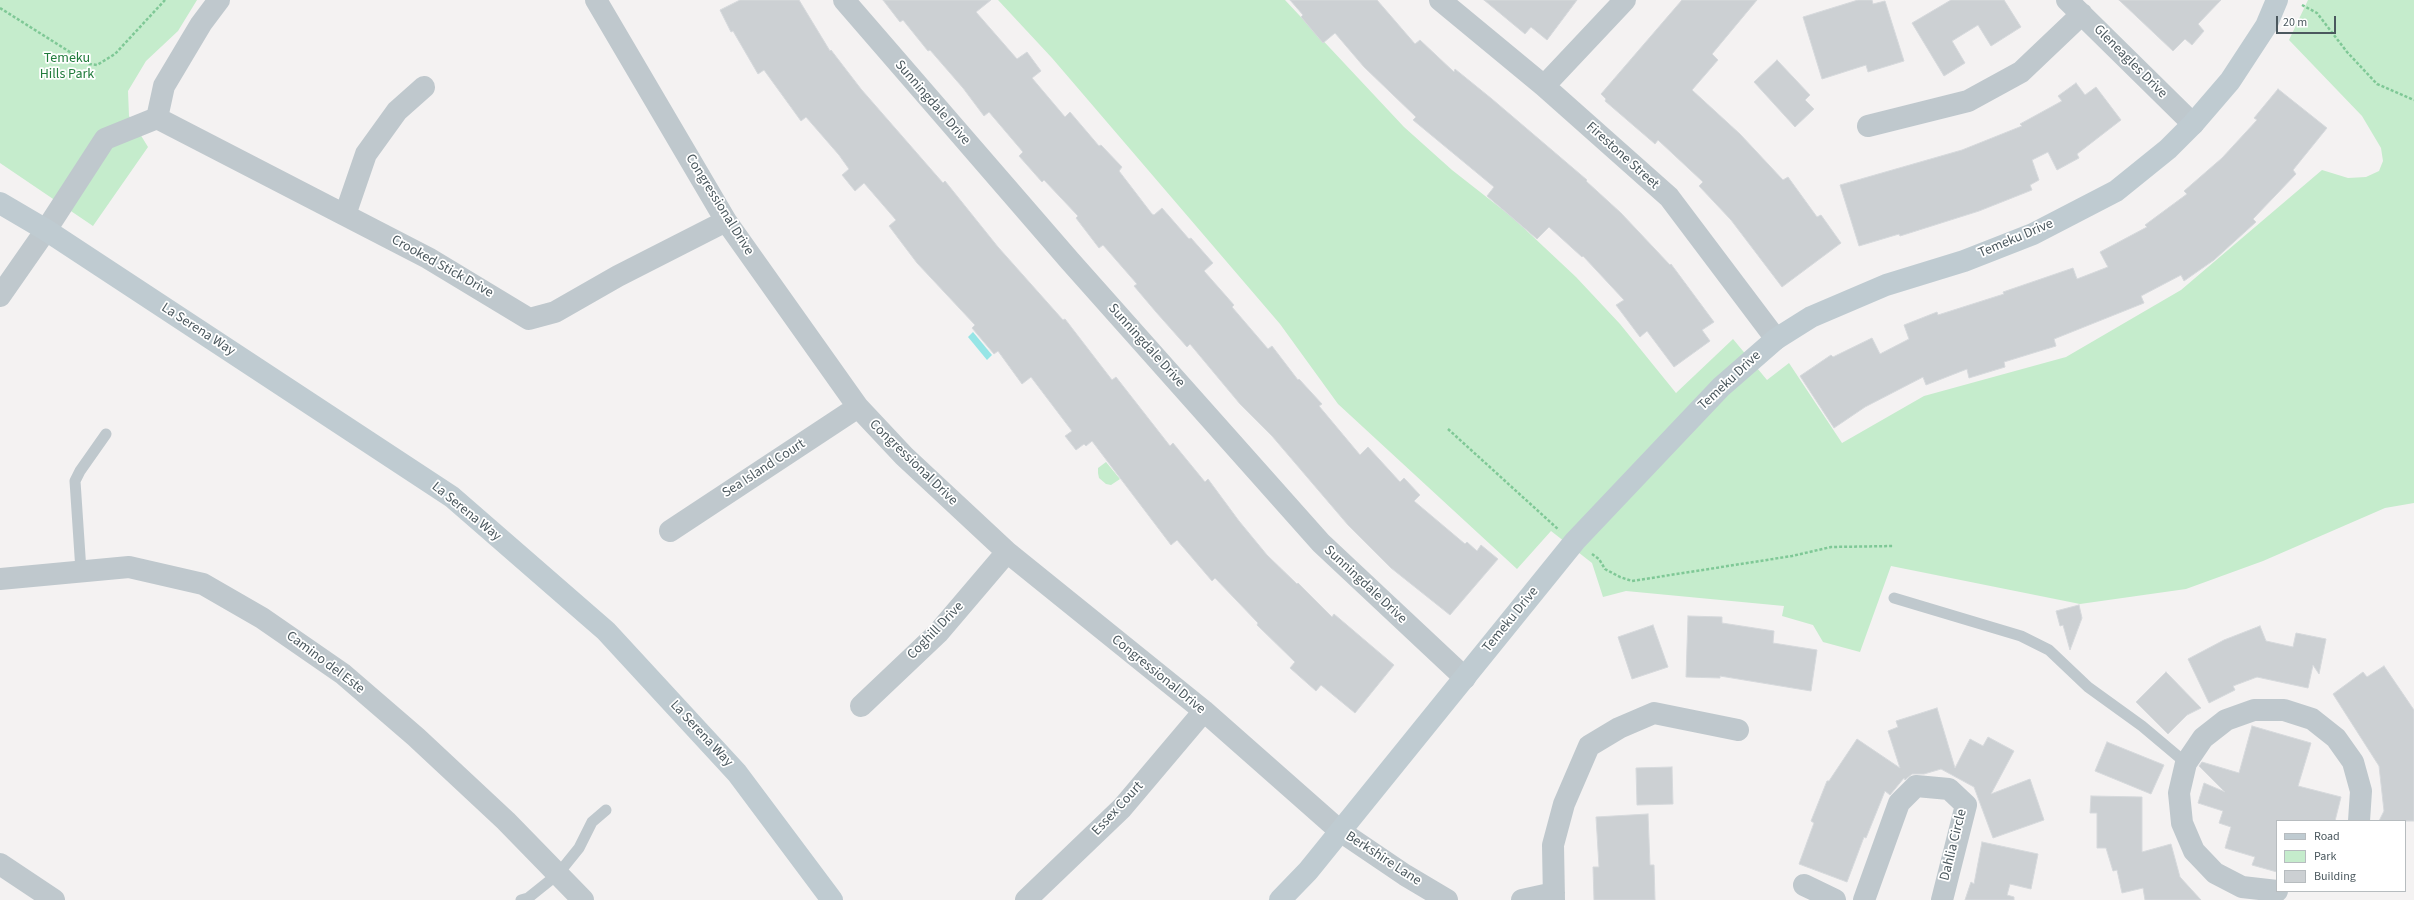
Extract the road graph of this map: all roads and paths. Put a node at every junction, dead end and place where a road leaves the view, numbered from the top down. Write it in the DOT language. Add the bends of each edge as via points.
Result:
graph roads {
  1 [pos="165,0"];
  2 [pos="219,0"];
  3 [pos="596,0"];
  4 [pos="844,0"];
  5 [pos="1440,0"];
  6 [pos="1625,0"];
  7 [pos="2277,0"];
  8 [pos="2302,5"];
  9 [pos="2075,7"];
  10 [pos="0,8"];
  11 [pos="1544,86"];
  12 [pos="424,87"];
  13 [pos="2414,100"];
  14 [pos="157,118"];
  15 [pos="2193,124"];
  16 [pos="1868,126"];
  17 [pos="0,203"];
  18 [pos="345,215"];
  19 [pos="726,221"];
  20 [pos="46,230"];
  21 [pos="0,296"];
  22 [pos="1776,339"];
  23 [pos="858,407"];
  24 [pos="1448,429"];
  25 [pos="106,434"];
  26 [pos="670,531"];
  27 [pos="1575,541"];
  28 [pos="1892,546"];
  29 [pos="1007,552"];
  30 [pos="81,571"];
  31 [pos="0,579"];
  32 [pos="1894,598"];
  33 [pos="1464,678"];
  34 [pos="860,706"];
  35 [pos="1204,711"];
  36 [pos="1738,730"];
  37 [pos="2186,763"];
  38 [pos="606,810"];
  39 [pos="2359,820"];
  40 [pos="1340,830"];
  41 [pos="0,864"];
  42 [pos="558,874"];
  43 [pos="1804,885"];
  44 [pos="2276,891"];
  45 [pos="2240,894"];
  46 [pos="1554,897"];
  47 [pos="54,900"];
  48 [pos="521,900"];
  49 [pos="584,900"];
  50 [pos="832,900"];
  51 [pos="1026,900"];
  52 [pos="1280,900"];
  53 [pos="1448,900"];
  54 [pos="1522,900"];
  55 [pos="1835,900"];
  56 [pos="1864,900"];
  57 [pos="1942,900"];
  1 -- 10 [label="path" via="115,54 97,64 88,64"];
  2 -- 14 [label="street" via="201,24 164,86"];
  3 -- 19 [label="street, Congressional Drive"];
  4 -- 33 [label="street, Sunningdale Drive" via="1321,543"];
  5 -- 11 [label="street, Firestone Street"];
  6 -- 11 [label="street"];
  7 -- 15 [label="street, Temeku Drive" via="2266,26 2230,81"];
  8 -- 13 [label="path" via="2317,13 2347,52 2378,84"];
  9 -- 15 [label="street, Gleneagles Drive"];
  9 -- 16 [label="street" via="2021,72 1968,101"];
  11 -- 22 [label="street, Firestone Street" via="1669,197"];
  12 -- 18 [label="street" via="397,111 366,154"];
  14 -- 18 [label="street, Crooked Stick Drive"];
  14 -- 20 [label="street" via="105,139"];
  15 -- 22 [label="street, Temeku Drive" via="2168,149 2116,191 2040,231 1964,261 1886,285 1812,317"];
  17 -- 20 [label="street, La Serena Way"];
  18 -- 19 [label="street, Crooked Stick Drive" via="428,258 529,318 555,312 618,276"];
  19 -- 23 [label="street, Congressional Drive"];
  20 -- 21 [label="street"];
  20 -- 50 [label="street, La Serena Way" via="452,497 606,631 737,773"];
  22 -- 27 [label="street, Temeku Drive" via="1721,387"];
  23 -- 26 [label="street, Sea Island Court"];
  23 -- 29 [label="street, Congressional Drive" via="904,456"];
  24 -- 27 [label="path" via="1553,526"];
  25 -- 30 [label="lane" via="75,481"];
  27 -- 28 [label="path" via="1599,558 1605,569 1632,581 1786,557 1831,547"];
  27 -- 33 [label="street, Temeku Drive"];
  29 -- 34 [label="street, Coghill Drive" via="938,633"];
  29 -- 35 [label="street, Congressional Drive"];
  30 -- 31 [label="street, Camino del Este"];
  30 -- 42 [label="street, Camino del Este" via="129,567 203,584 262,618 343,674 416,737 506,821"];
  32 -- 37 [label="lane" via="2021,636 2049,650 2088,687 2142,726"];
  33 -- 40 [label="street, Temeku Drive"];
  35 -- 40 [label="street, Congressional Drive"];
  35 -- 51 [label="street, Essex Court" via="1122,808"];
  36 -- 46 [label="street" via="1654,713 1619,728 1589,746 1564,804 1553,845"];
  37 -- 39 [label="street" via="2203,738 2226,720 2254,710 2284,710 2312,719 2336,738 2353,762 2361,791"];
  37 -- 45 [label="street" via="2179,793 2182,823 2194,851"];
  38 -- 42 [label="lane" via="592,822 579,848"];
  40 -- 52 [label="street, Temeku Drive" via="1308,871"];
  40 -- 53 [label="street, Berkshire Lane" via="1405,875"];
  41 -- 47 [label="street"];
  42 -- 48 [label="lane" via="528,898"];
  42 -- 49 [label="street, Camino del Este"];
  43 -- 55 [label="street"];
  44 -- 45 [label="street"];
  46 -- 54 [label="street"];
  56 -- 57 [label="street, Dahlia Circle" via="1899,803 1916,786 1949,789 1966,804"];
}
